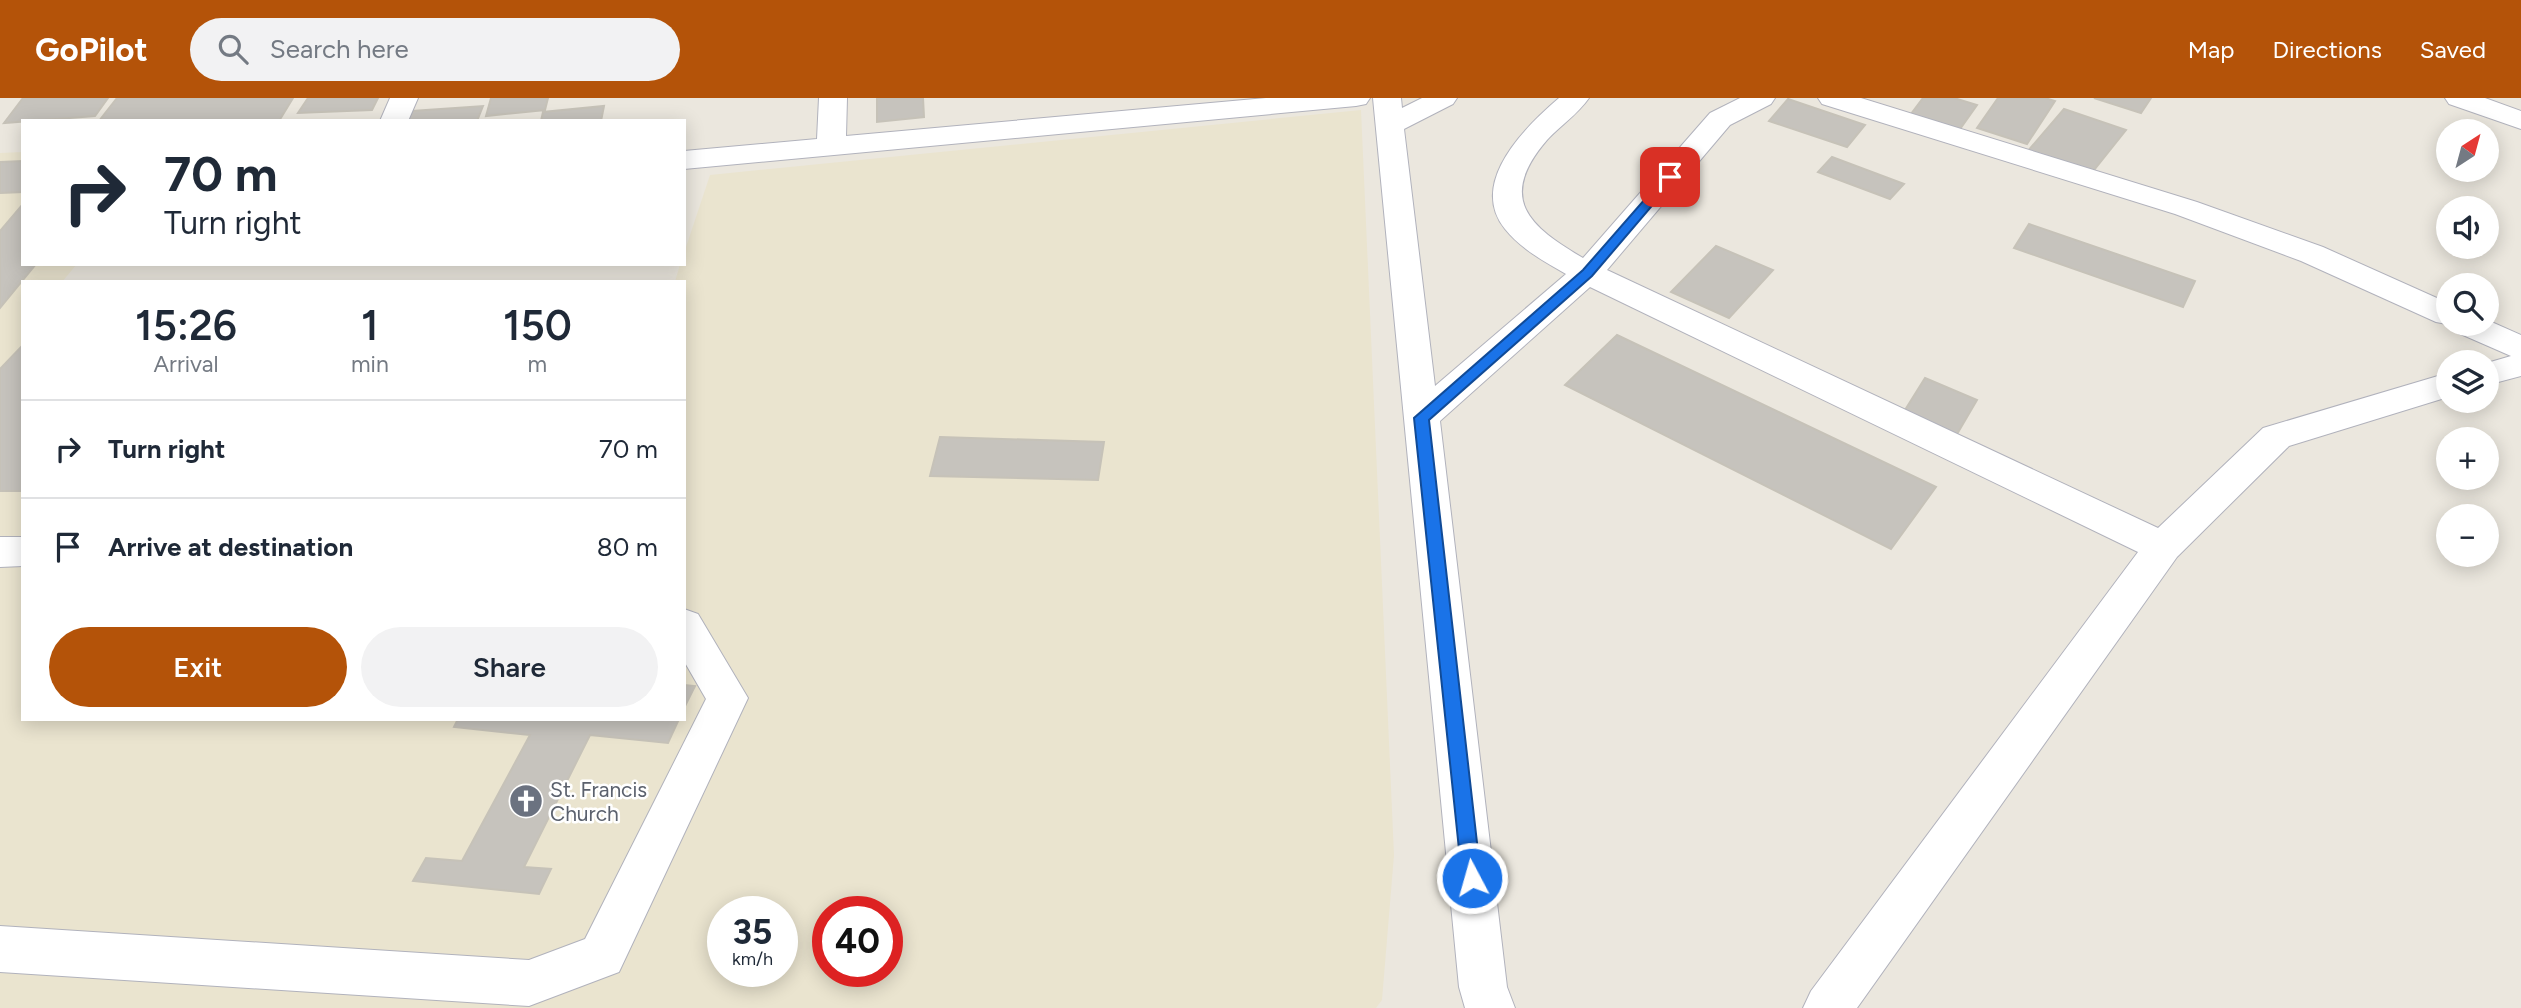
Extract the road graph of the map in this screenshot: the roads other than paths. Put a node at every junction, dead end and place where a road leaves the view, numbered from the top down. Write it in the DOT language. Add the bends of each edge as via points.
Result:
graph roads {
  1 [pos="404,98"];
  2 [pos="833,98"];
  3 [pos="1356,98"];
  4 [pos="1443,98"];
  5 [pos="1575,98"];
  6 [pos="1761,98"];
  7 [pos="1832,98"];
  8 [pos="2459,98"];
  9 [pos="1722,109"];
  10 [pos="1083,111"];
  11 [pos="1388,111"];
  12 [pos="395,119"];
  13 [pos="2521,121"];
  14 [pos="831,147"];
  15 [pos="686,160"];
  16 [pos="1587,273"];
  17 [pos="2436,310"];
  18 [pos="2494,336"];
  19 [pos="2521,348"];
  20 [pos="2521,365"];
  21 [pos="2499,371"];
  22 [pos="2436,389"];
  23 [pos="1421,418"];
  24 [pos="2163,547"];
  25 [pos="21,551"];
  26 [pos="0,552"];
  27 [pos="686,628"];
  28 [pos="0,948"];
  29 [pos="1483,1001"];
  30 [pos="1828,1008"];
  1 -- 12 [label="street"];
  2 -- 14 [label="street"];
  3 -- 10 [label="street"];
  4 -- 11 [label="street"];
  5 -- 16 [label="street" via="1523,151 1508,184 1511,216 1539,245"];
  6 -- 9 [label="street"];
  7 -- 17 [label="street" via="2186,208 2312,254"];
  8 -- 13 [label="street"];
  9 -- 16 [label="street"];
  10 -- 14 [label="street"];
  11 -- 23 [label="street"];
  14 -- 15 [label="street"];
  16 -- 23 [label="street"];
  16 -- 24 [label="street"];
  18 -- 19 [label="street"];
  20 -- 21 [label="street"];
  22 -- 24 [label="street" via="2276,437"];
  23 -- 29 [label="street"];
  24 -- 30 [label="street"];
  25 -- 26 [label="street"];
  27 -- 28 [label="street" via="727,698 602,956 529,983"];
}
